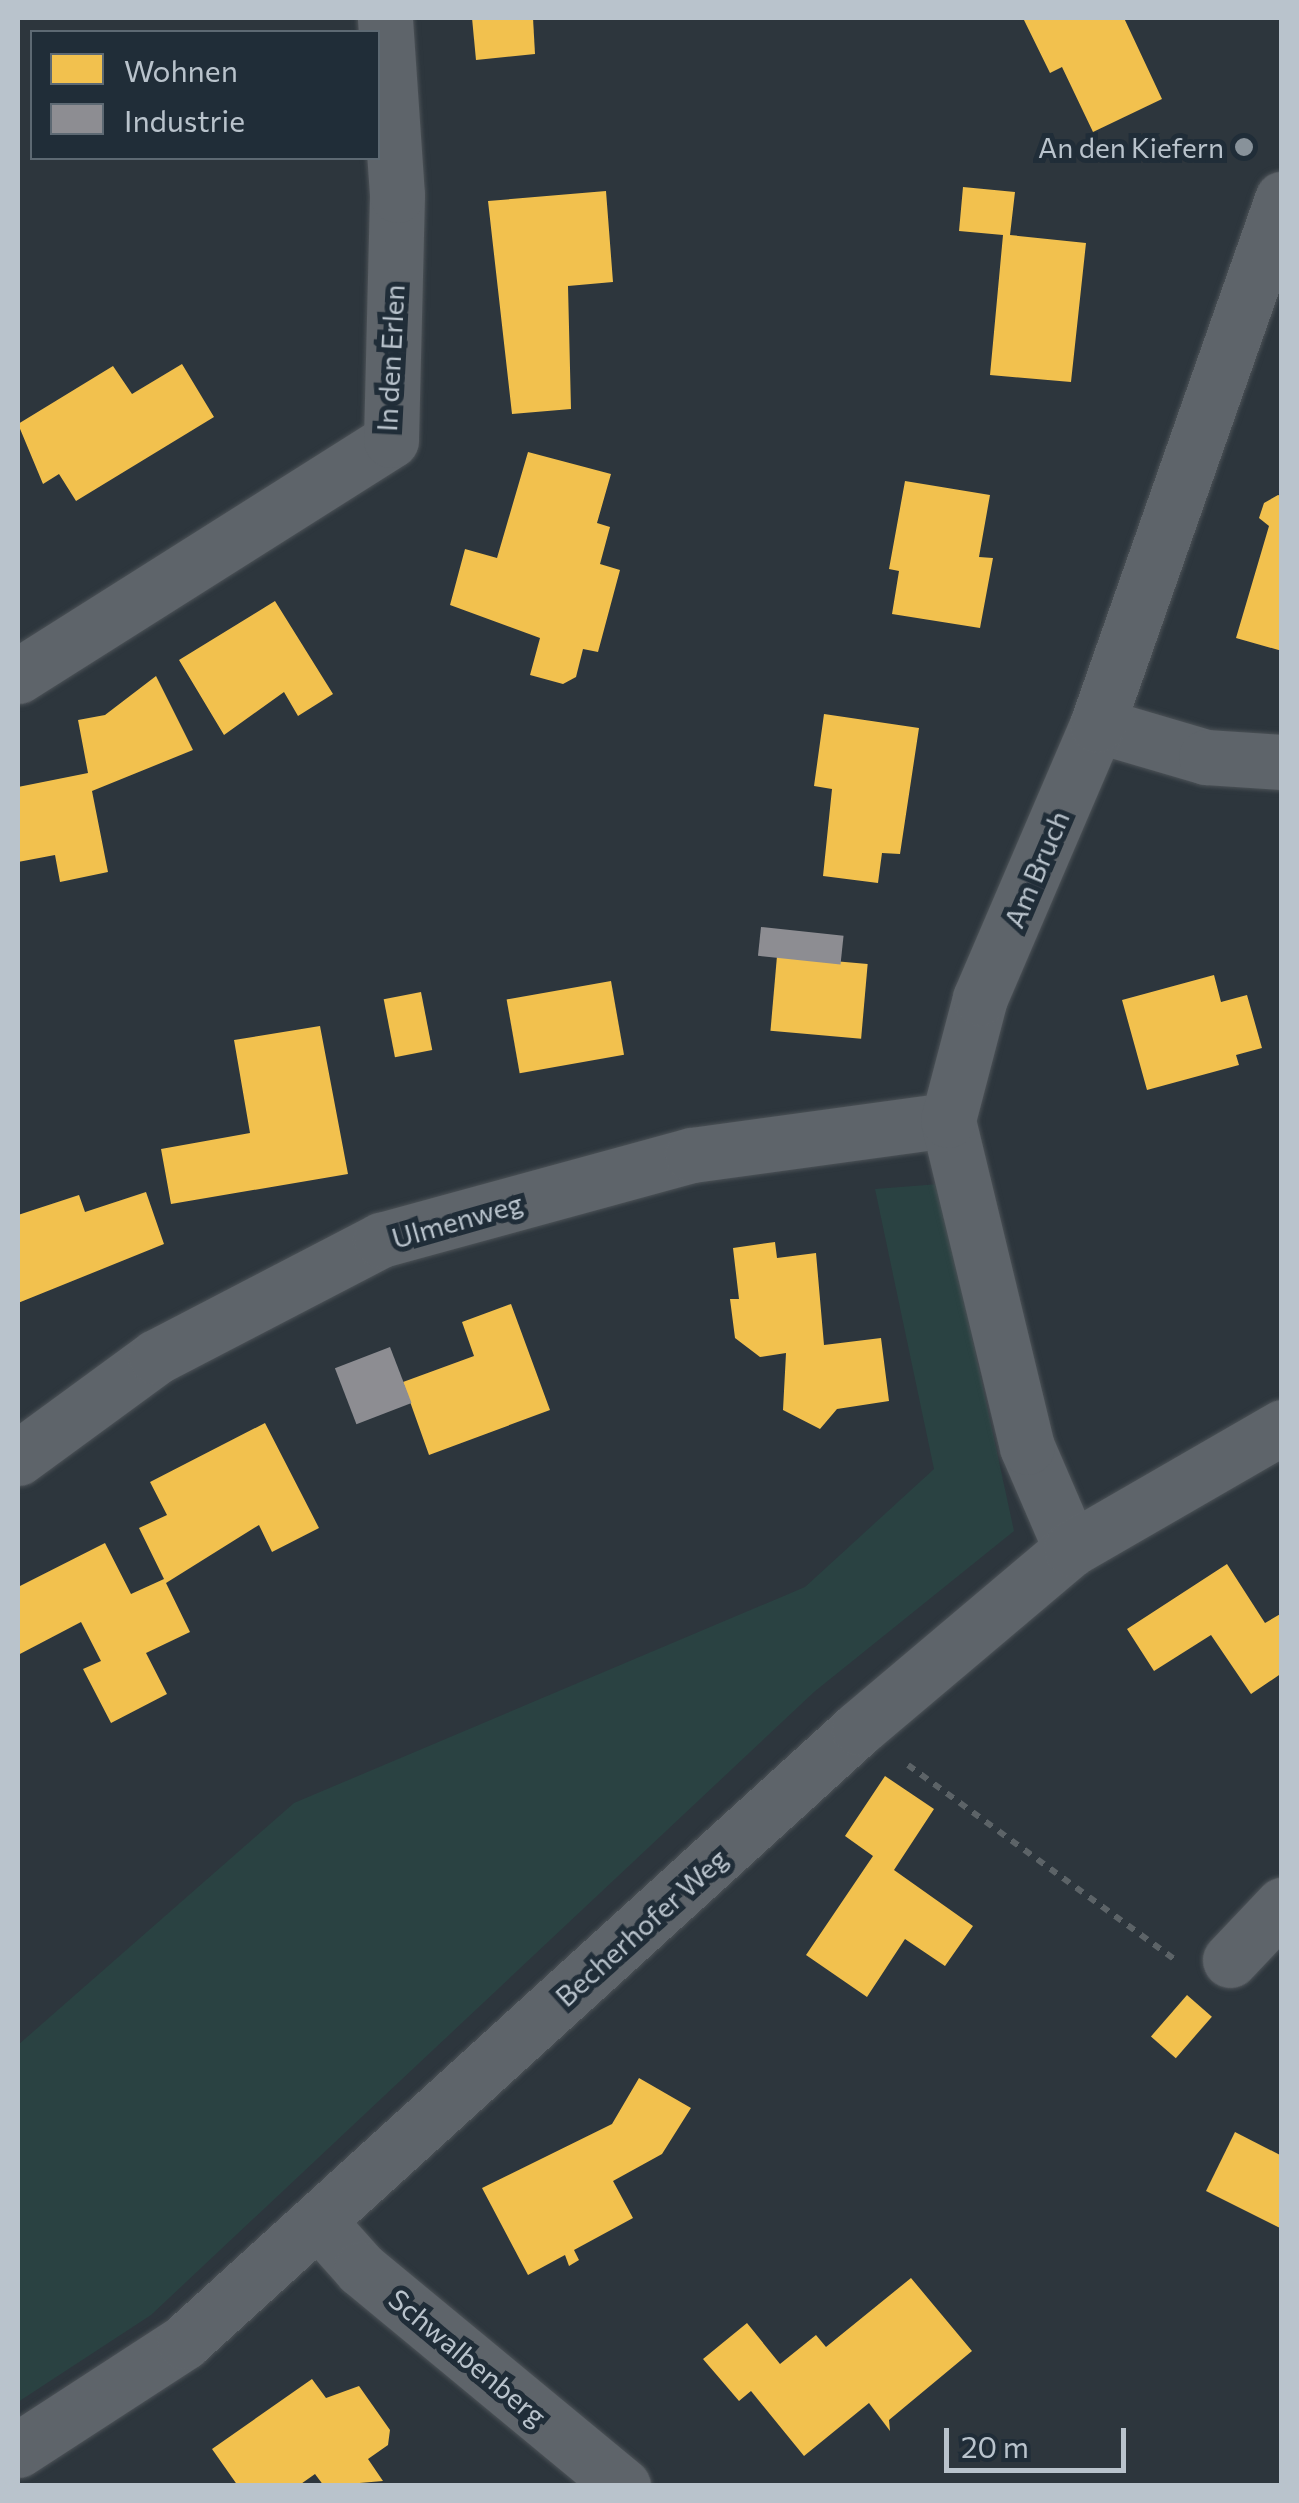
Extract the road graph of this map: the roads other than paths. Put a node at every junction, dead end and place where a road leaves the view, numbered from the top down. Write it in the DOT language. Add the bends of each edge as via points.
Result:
graph roads {
  1 [pos="384,18"];
  2 [pos="1282,199"];
  3 [pos="18,676"];
  4 [pos="1097,725"];
  5 [pos="1282,762"];
  6 [pos="948,1120"];
  7 [pos="1282,1427"];
  8 [pos="18,1458"];
  9 [pos="1071,1549"];
  10 [pos="1282,1905"];
  11 [pos="1230,1960"];
  12 [pos="320,2222"];
  13 [pos="18,2450"];
  14 [pos="623,2486"];
  1 -- 3 [label="street, In den Erlen" via="397,195 391,440"];
  2 -- 4 [label="street, Am Bruch"];
  4 -- 5 [label="street" via="1206,757"];
  4 -- 6 [label="street, Am Bruch" via="980,998"];
  6 -- 8 [label="street, Ulmenweg" via="692,1154 381,1240 156,1357"];
  6 -- 9 [label="street, Am Bruch" via="1027,1447"];
  7 -- 9 [label="street, Becherhofer Weg"];
  9 -- 12 [label="street, Becherhofer Weg" via="859,1728"];
  10 -- 11 [label="street"];
  12 -- 13 [label="street, Becherhofer Weg" via="184,2342"];
  12 -- 14 [label="street, Schwalbenberg" via="361,2270"];
}
